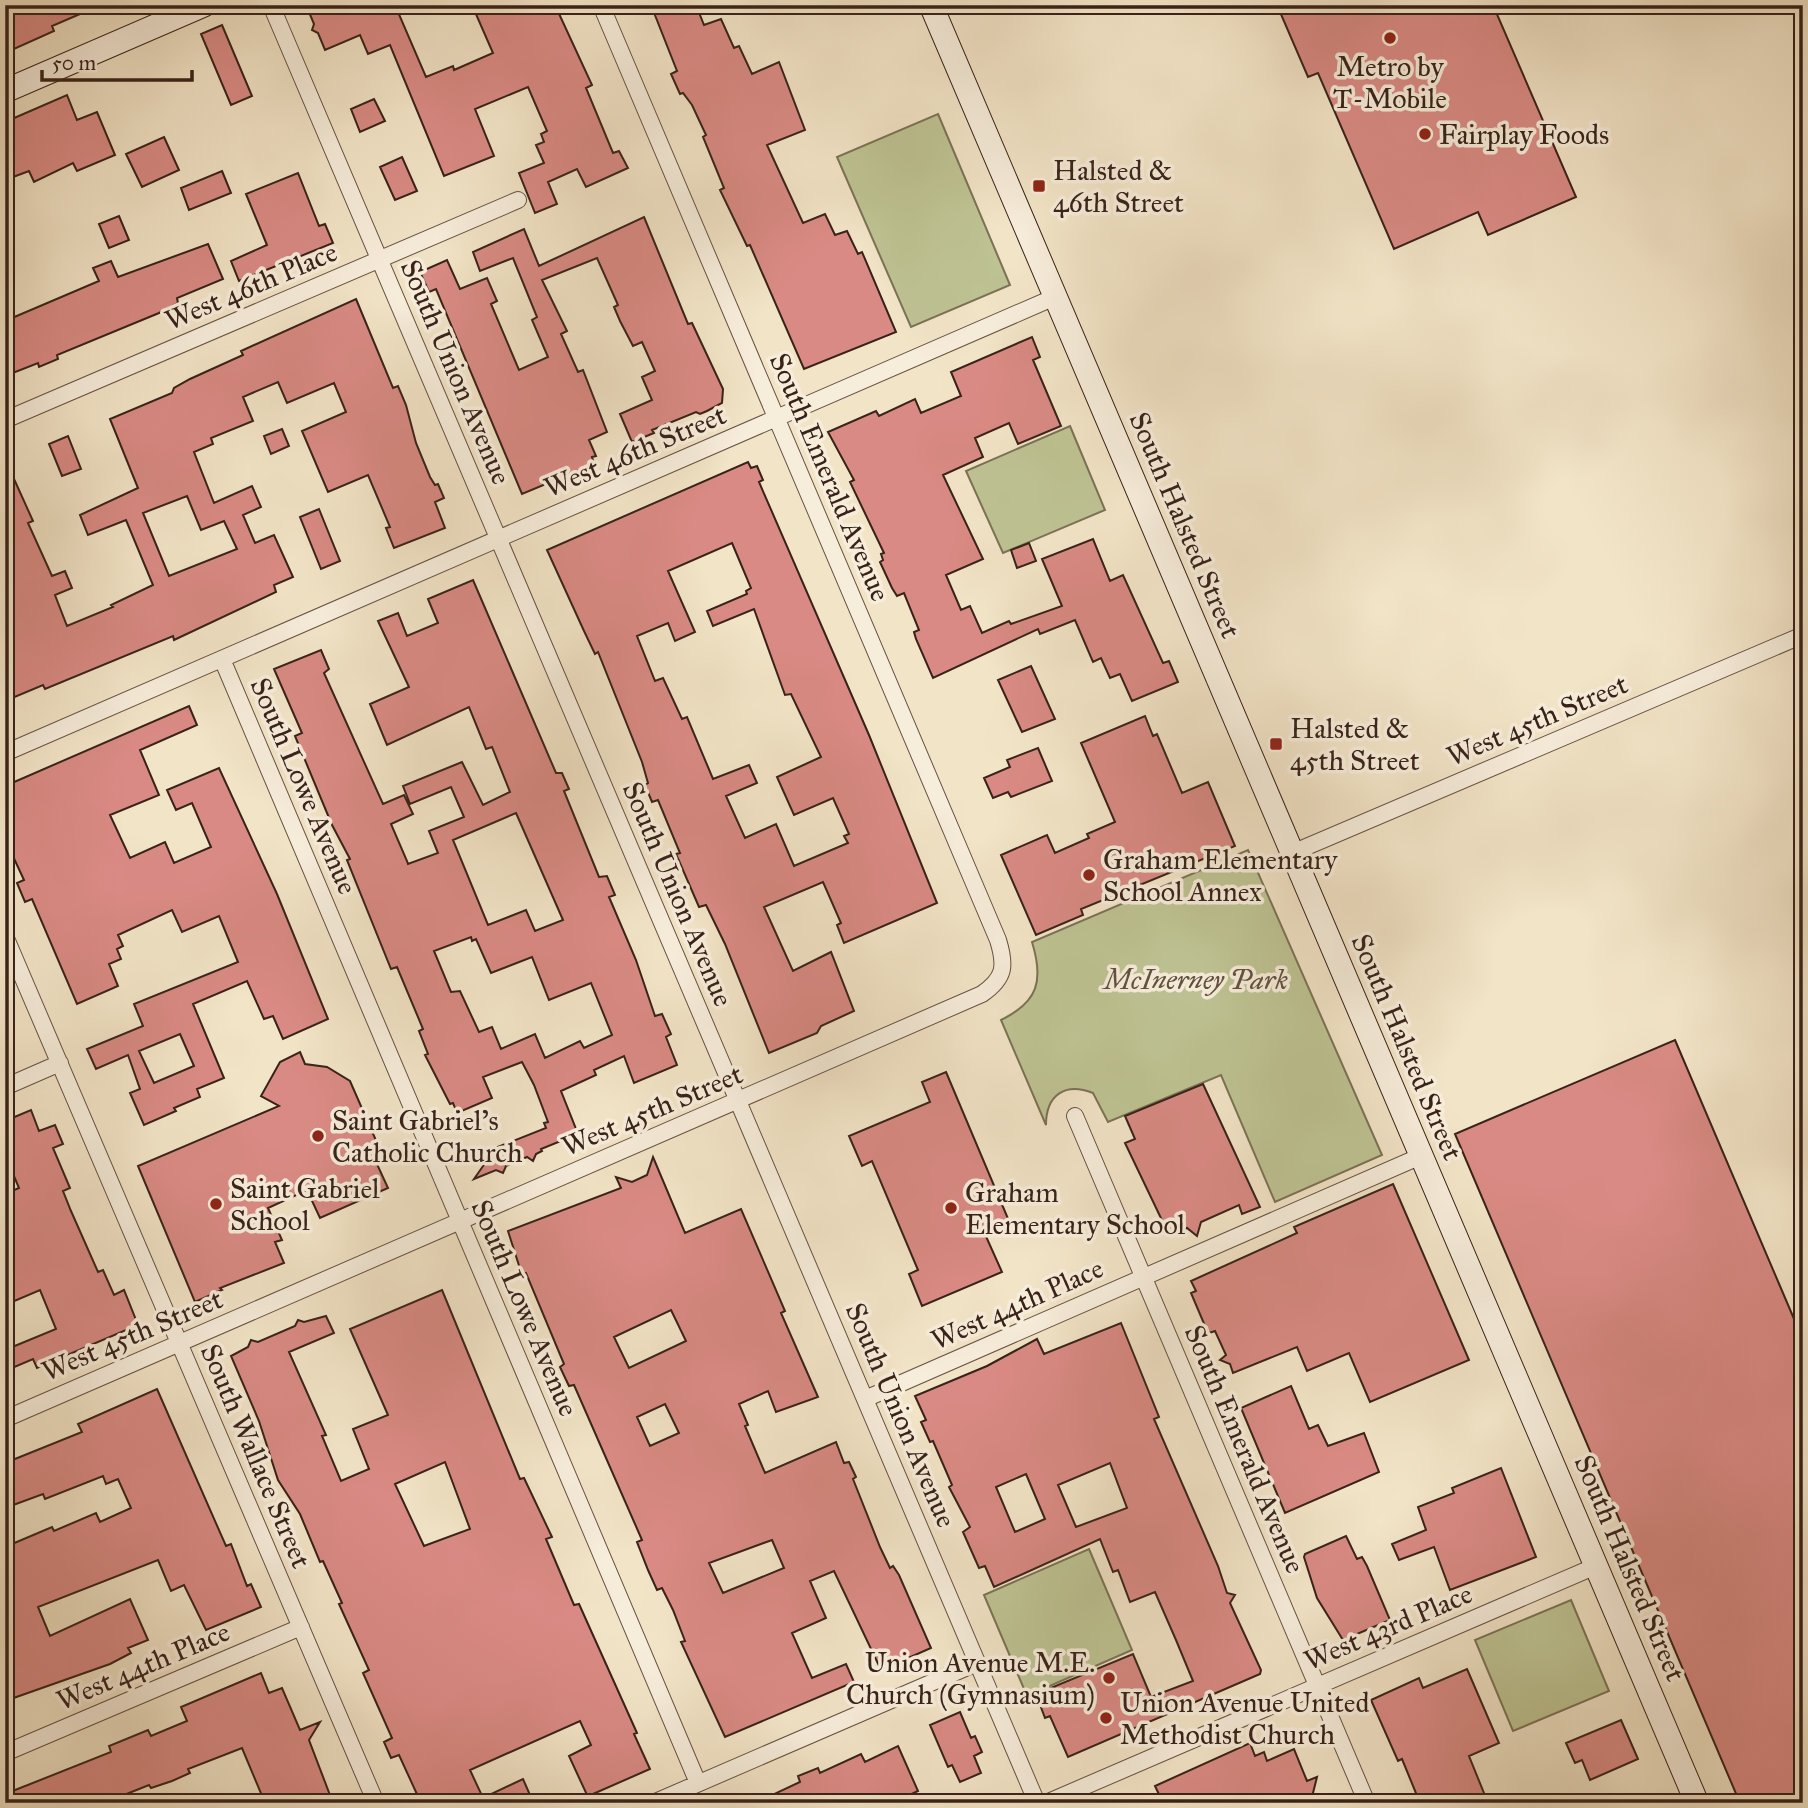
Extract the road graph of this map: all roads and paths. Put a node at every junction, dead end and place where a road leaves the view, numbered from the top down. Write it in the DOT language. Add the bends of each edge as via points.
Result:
graph roads {
  1 [pos="204,5"];
  2 [pos="271,5"];
  3 [pos="601,5"];
  4 [pos="930,5"];
  5 [pos="5,91"];
  6 [pos="518,200"];
  7 [pos="379,259"];
  8 [pos="1055,298"];
  9 [pos="776,418"];
  10 [pos="5,420"];
  11 [pos="499,539"];
  12 [pos="1803,635"];
  13 [pos="222,659"];
  14 [pos="5,753"];
  15 [pos="1292,853"];
  16 [pos="5,936"];
  17 [pos="1002,970"];
  18 [pos="60,1063"];
  19 [pos="5,1087"];
  20 [pos="738,1101"];
  21 [pos="1075,1116"];
  22 [pos="1422,1156"];
  23 [pos="460,1222"];
  24 [pos="1144,1278"];
  25 [pos="179,1343"];
  26 [pos="865,1399"];
  27 [pos="5,1419"];
  28 [pos="1596,1566"];
  29 [pos="301,1627"];
  30 [pos="978,1663"];
  31 [pos="1317,1686"];
  32 [pos="5,1753"];
  33 [pos="698,1783"];
  34 [pos="376,1803"];
  35 [pos="653,1803"];
  36 [pos="1037,1803"];
  37 [pos="1046,1803"];
  38 [pos="1367,1803"];
  39 [pos="1698,1803"];
  1 -- 5 [label="main road"];
  2 -- 7 [label="street, South Union Avenue"];
  3 -- 9 [label="street, South Emerald Avenue"];
  4 -- 8 [label="main road, South Halsted Street"];
  6 -- 7 [label="street, West 46th Place"];
  7 -- 10 [label="street, West 46th Place"];
  7 -- 11 [label="street, South Union Avenue"];
  8 -- 9 [label="street, West 46th Street"];
  8 -- 15 [label="main road, South Halsted Street"];
  9 -- 11 [label="street, West 46th Street"];
  9 -- 17 [label="street, South Emerald Avenue" via="998,940"];
  11 -- 13 [label="street, West 46th Street"];
  11 -- 20 [label="street, South Union Avenue"];
  12 -- 15 [label="street, West 45th Street"];
  13 -- 14 [label="street, West 46th Street"];
  13 -- 23 [label="street, South Lowe Avenue"];
  15 -- 22 [label="main road, South Halsted Street"];
  16 -- 18 [label="street, South Wallace Street"];
  17 -- 20 [label="street, West 45th Street" via="996,985 982,995"];
  18 -- 19 [label="street"];
  18 -- 25 [label="street, South Wallace Street"];
  20 -- 23 [label="street, West 45th Street"];
  20 -- 26 [label="street, South Union Avenue"];
  21 -- 24 [label="street, South Emerald Avenue"];
  22 -- 24 [label="street, West 44th Place"];
  22 -- 28 [label="main road, South Halsted Street"];
  23 -- 25 [label="street, West 45th Street"];
  23 -- 33 [label="street, South Lowe Avenue"];
  24 -- 26 [label="street, West 44th Place"];
  24 -- 31 [label="street, South Emerald Avenue"];
  25 -- 27 [label="street, West 45th Street"];
  25 -- 29 [label="street, South Wallace Street"];
  26 -- 30 [label="street, South Union Avenue"];
  28 -- 31 [label="street, West 43rd Place"];
  28 -- 39 [label="main road, South Halsted Street"];
  29 -- 32 [label="street, West 44th Place"];
  29 -- 34 [label="street, South Wallace Street"];
  30 -- 33 [label="street"];
  30 -- 36 [label="street, South Union Avenue"];
  31 -- 37 [label="street, West 43rd Place"];
  31 -- 38 [label="street, South Emerald Avenue"];
  33 -- 35 [label="street"];
}
